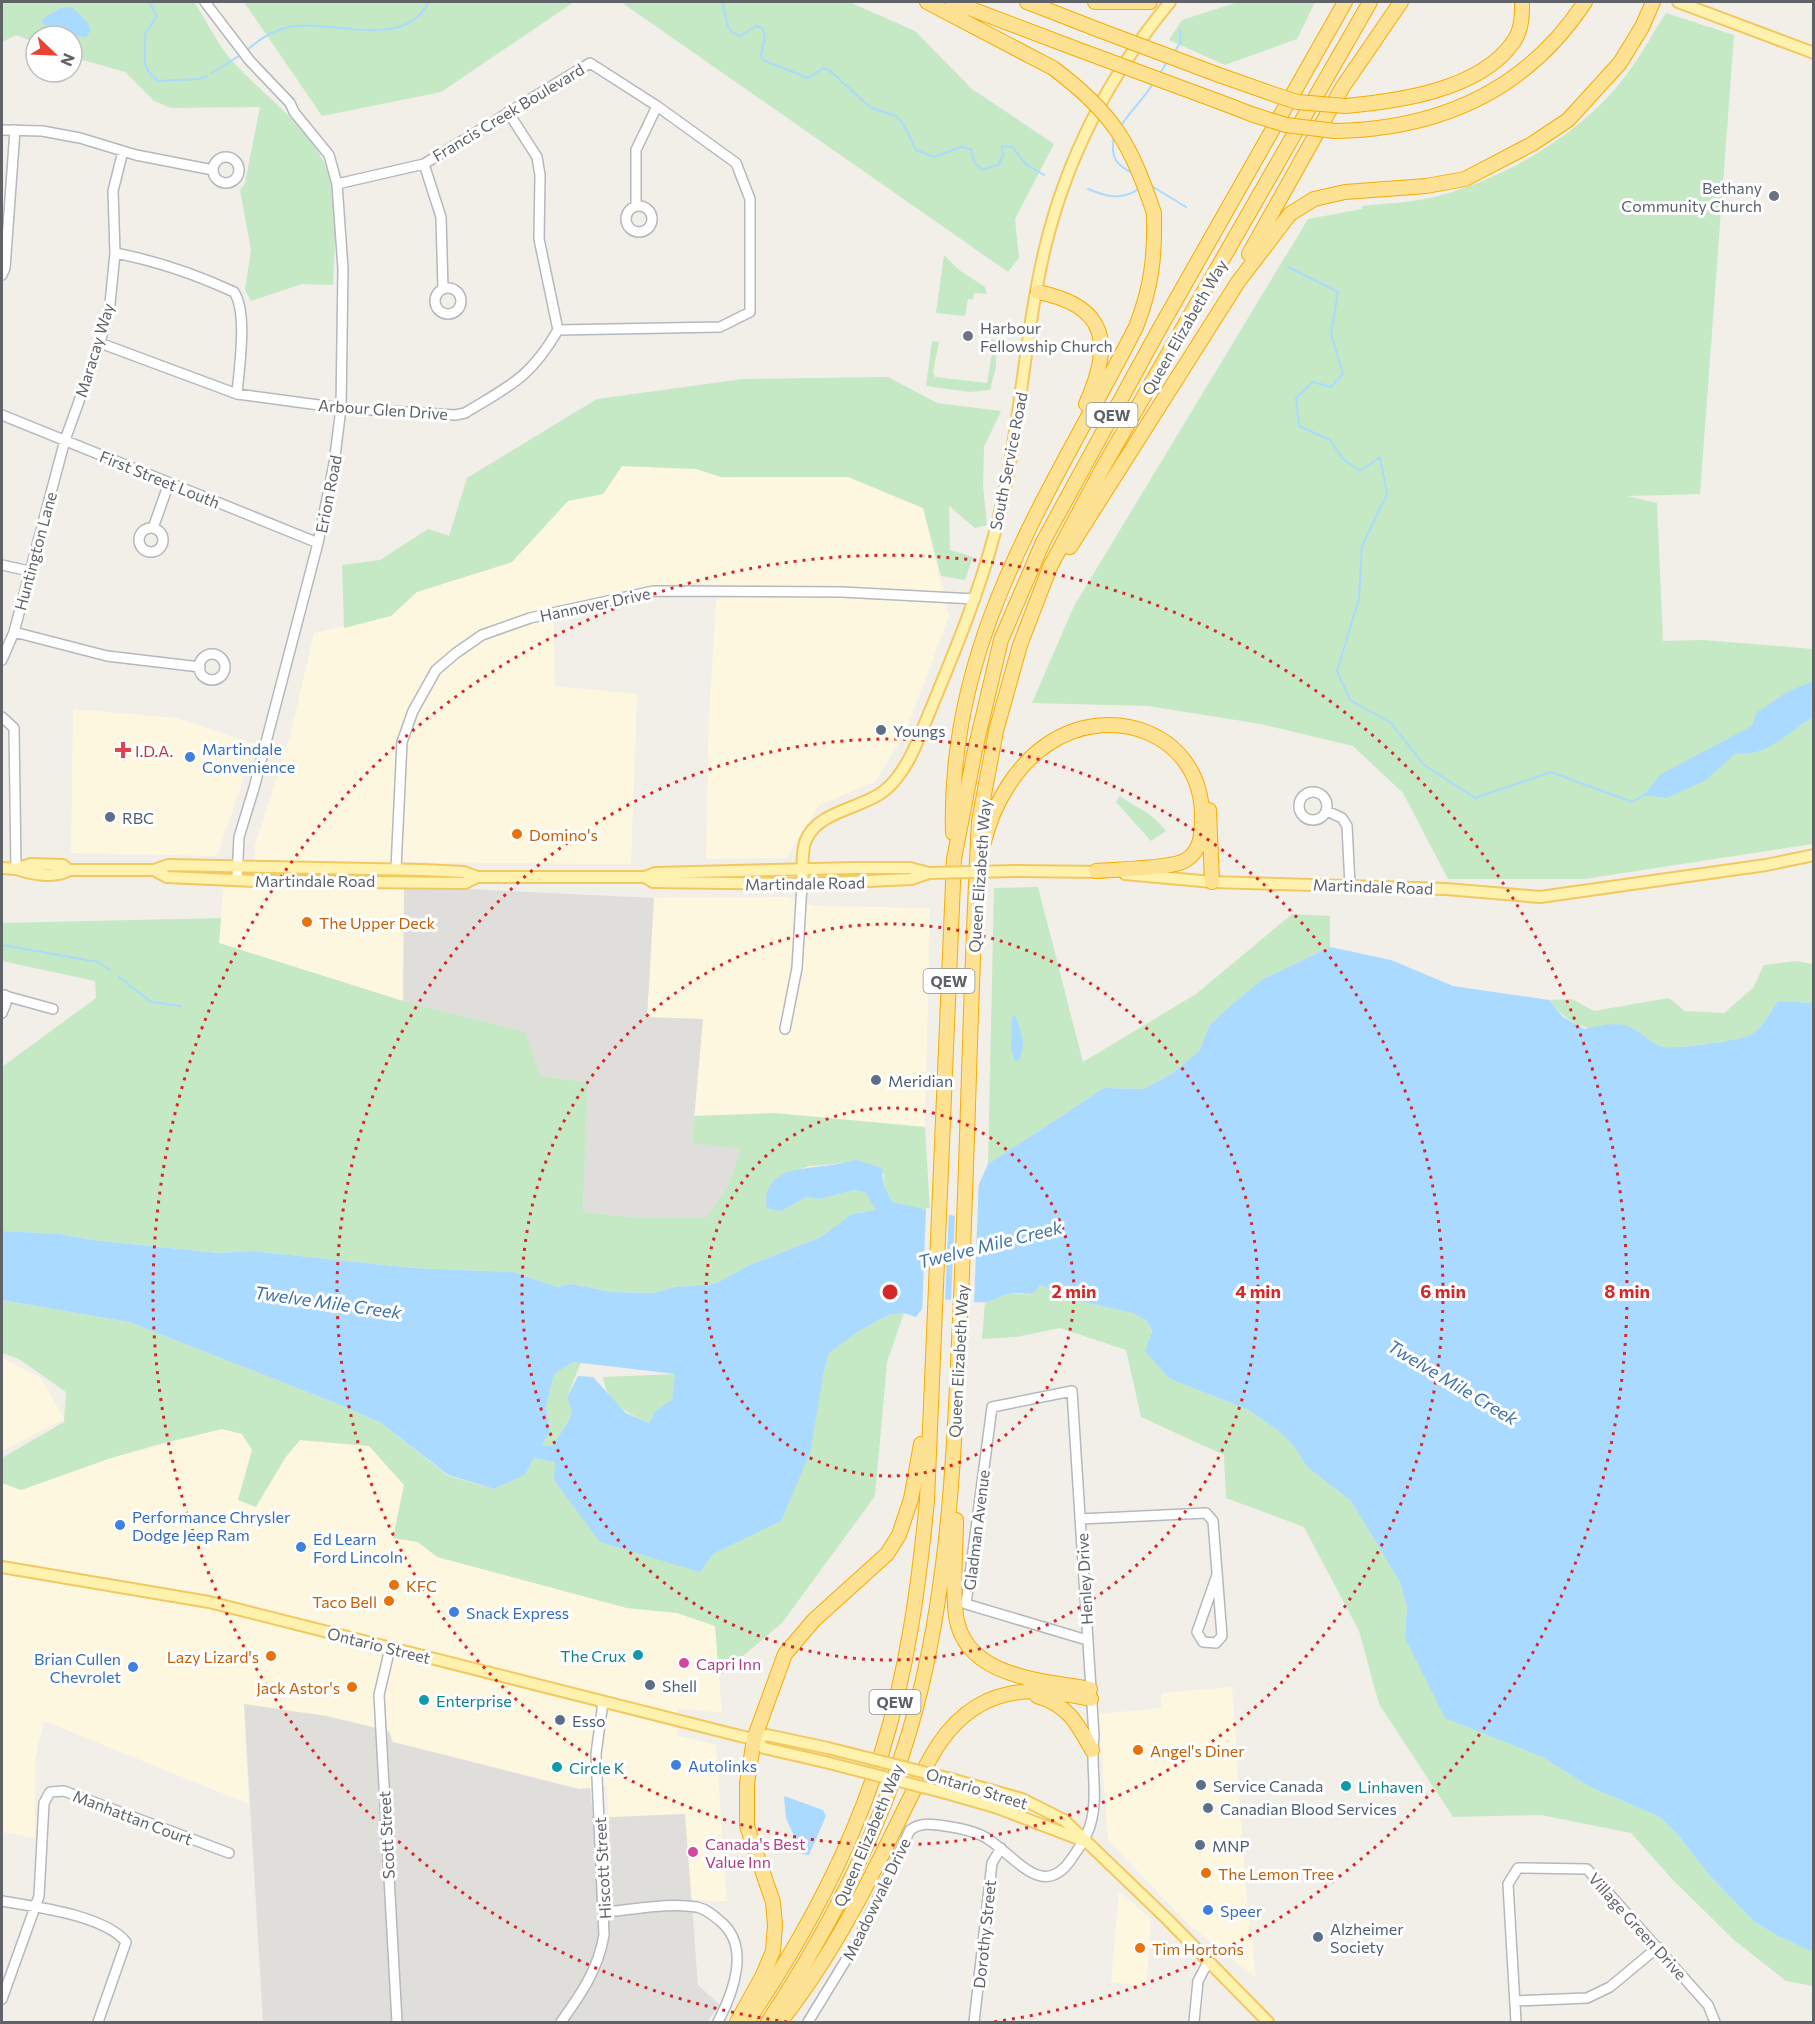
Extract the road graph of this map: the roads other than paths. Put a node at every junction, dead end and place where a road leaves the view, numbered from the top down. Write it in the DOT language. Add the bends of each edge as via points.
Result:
graph roads {
  1 [pos="198,2"];
  2 [pos="205,2"];
  3 [pos="927,2"];
  4 [pos="952,2"];
  5 [pos="1027,2"];
  6 [pos="1095,2"];
  7 [pos="1150,2"];
  8 [pos="1170,2"];
  9 [pos="1345,2"];
  10 [pos="1370,2"];
  11 [pos="1401,2"];
  12 [pos="1522,2"];
  13 [pos="1585,2"];
  14 [pos="1653,2"];
  15 [pos="1678,2"];
  16 [pos="1121,3"];
  17 [pos="233,45"];
  18 [pos="1814,53"];
  19 [pos="657,105"];
  20 [pos="508,112"];
  21 [pos="2,130"];
  22 [pos="15,130"];
  23 [pos="123,151"];
  24 [pos="424,164"];
  25 [pos="213,170"];
  26 [pos="337,184"];
  27 [pos="636,206"];
  28 [pos="115,253"];
  29 [pos="2,275"];
  30 [pos="443,289"];
  31 [pos="1038,292"];
  32 [pos="558,330"];
  33 [pos="1207,333"];
  34 [pos="100,343"];
  35 [pos="237,394"];
  36 [pos="341,408"];
  37 [pos="2,415"];
  38 [pos="65,440"];
  39 [pos="169,483"];
  40 [pos="1047,491"];
  41 [pos="153,528"];
  42 [pos="318,543"];
  43 [pos="2,565"];
  44 [pos="29,571"];
  45 [pos="975,599"];
  46 [pos="14,632"];
  47 [pos="1020,645"];
  48 [pos="2,660"];
  49 [pos="200,667"];
  50 [pos="2,717"];
  51 [pos="1202,795"];
  52 [pos="1327,811"];
  53 [pos="1814,855"];
  54 [pos="954,859"];
  55 [pos="236,867"];
  56 [pos="2,868"];
  57 [pos="16,869"];
  58 [pos="396,869"];
  59 [pos="154,870"];
  60 [pos="804,870"];
  61 [pos="1096,871"];
  62 [pos="929,873"];
  63 [pos="477,877"];
  64 [pos="645,877"];
  65 [pos="237,879"];
  66 [pos="976,879"];
  67 [pos="1212,882"];
  68 [pos="802,884"];
  69 [pos="1350,885"];
  70 [pos="3,995"];
  71 [pos="53,1009"];
  72 [pos="2,1014"];
  73 [pos="785,1029"];
  74 [pos="932,1349"];
  75 [pos="997,1406"];
  76 [pos="953,1475"];
  77 [pos="1080,1519"];
  78 [pos="2,1567"];
  79 [pos="1217,1575"];
  80 [pos="1087,1640"];
  81 [pos="390,1648"];
  82 [pos="1008,1694"];
  83 [pos="1091,1694"];
  84 [pos="603,1702"];
  85 [pos="754,1739"];
  86 [pos="1092,1750"];
  87 [pos="1084,1841"];
  88 [pos="1001,1848"];
  89 [pos="229,1853"];
  90 [pos="2,1901"];
  91 [pos="36,1907"];
  92 [pos="604,1912"];
  93 [pos="1658,1947"];
  94 [pos="1208,1962"];
  95 [pos="2,1999"];
  96 [pos="1515,2001"];
  97 [pos="98,2022"];
  98 [pos="397,2022"];
  99 [pos="561,2022"];
  100 [pos="718,2022"];
  101 [pos="737,2022"];
  102 [pos="747,2022"];
  103 [pos="768,2022"];
  104 [pos="780,2022"];
  105 [pos="808,2022"];
  106 [pos="974,2022"];
  107 [pos="1194,2022"];
  108 [pos="1268,2022"];
  109 [pos="1516,2022"];
  110 [pos="1715,2022"];
  1 -- 17 [label="street, Erion Road"];
  2 -- 17 [label="street, Erion Road"];
  3 -- 40 [label="highway, bridge" via="1053,68 1082,90 1114,123 1134,158 1154,213 1155,258 1149,295 1136,327"];
  4 -- 13 [label="highway, bridge" via="1254,115 1286,125 1335,131 1427,120 1490,93 1551,46"];
  5 -- 12 [label="highway, bridge" via="1297,102 1346,106 1396,102 1428,94 1486,66 1514,41 1522,22"];
  6 -- 16 [label="highway"];
  7 -- 16 [label="highway"];
  8 -- 31 [label="main road, South Service Road" via="1118,74 1078,151 1059,198"];
  9 -- 54 [label="highway, Queen Elizabeth Way / QEW" via="1043,542 1001,640"];
  10 -- 47 [label="highway, Queen Elizabeth Way / QEW" via="1101,471 1050,567"];
  11 -- 33 [label="highway" via="1342,88"];
  14 -- 33 [label="highway" via="1620,63 1569,120 1532,144 1465,179 1345,192 1314,199 1290,214 1250,265"];
  15 -- 18 [label="main road"];
  17 -- 26 [label="street, Erion Road" via="290,103 329,155"];
  19 -- 20 [label="street, Francis Creek Boulevard" via="590,63"];
  19 -- 27 [label="street" via="636,150"];
  19 -- 32 [label="street, Francis Creek Boulevard" via="736,162 750,199 750,312 720,327"];
  20 -- 24 [label="street, Francis Creek Boulevard"];
  20 -- 32 [label="street" via="537,157 539,239"];
  21 -- 22 [label="street"];
  22 -- 23 [label="street" via="80,138"];
  22 -- 29 [label="street"];
  23 -- 25 [label="street"];
  23 -- 28 [label="street, Maracay Way" via="113,191"];
  24 -- 26 [label="street, Francis Creek Boulevard"];
  24 -- 30 [label="street" via="441,217"];
  26 -- 36 [label="street, Erion Road" via="343,269"];
  28 -- 34 [label="street, Maracay Way" via="110,304"];
  28 -- 35 [label="street" via="179,268 234,292 239,299 241,324"];
  31 -- 40 [label="highway" via="1072,301 1085,309 1095,321 1102,354 1089,398"];
  31 -- 45 [label="main road, South Service Road" via="996,531"];
  32 -- 36 [label="street, Arbour Glen Drive" via="541,358 522,378 465,413"];
  33 -- 47 [label="highway" via="1063,558"];
  34 -- 35 [label="street, Arbour Glen Drive"];
  34 -- 38 [label="street, Maracay Way"];
  35 -- 36 [label="street, Arbour Glen Drive"];
  36 -- 42 [label="street, Erion Road"];
  37 -- 38 [label="street, First Street Louth"];
  38 -- 39 [label="street, First Street Louth"];
  38 -- 44 [label="street, Huntington Lane"];
  39 -- 41 [label="street"];
  39 -- 42 [label="street, First Street Louth"];
  40 -- 54 [label="highway" via="1004,577 967,696 952,797"];
  42 -- 55 [label="street, Erion Road" via="239,837"];
  43 -- 44 [label="street"];
  44 -- 46 [label="street, Huntington Lane"];
  45 -- 58 [label="street, Hannover Drive" via="842,592 653,591 530,618 482,635 436,670 413,711 402,742"];
  45 -- 60 [label="main road, South Service Road" via="908,761 884,790 814,827 805,842"];
  46 -- 48 [label="street, Huntington Lane"];
  46 -- 49 [label="street" via="107,656"];
  47 -- 66 [label="highway, Queen Elizabeth Way / QEW" via="988,768"];
  50 -- 57 [label="street" via="14,728"];
  51 -- 61 [label="highway" via="1202,835 1187,860 1173,866"];
  51 -- 66 [label="highway" via="1194,774 1177,751 1154,735 1114,724 1069,733 1035,754 1001,797 990,817"];
  51 -- 67 [label="highway" via="1209,807"];
  52 -- 69 [label="street" via="1342,818 1347,826"];
  53 -- 69 [label="main road, Martindale Road" via="1540,897"];
  54 -- 74 [label="highway, Queen Elizabeth Way / QEW"];
  55 -- 58 [label="main road, Martindale Road"];
  55 -- 59 [label="main road, Martindale Road" via="168,865"];
  55 -- 65 [label="street, Erion Road"];
  56 -- 57 [label="main road, Martindale Road"];
  57 -- 59 [label="main road, Martindale Road" via="42,864 63,865 69,870"];
  58 -- 63 [label="main road, Martindale Road" via="464,872"];
  59 -- 65 [label="main road, Martindale Road" via="167,877"];
  60 -- 62 [label="main road, Martindale Road" via="909,868"];
  60 -- 64 [label="main road, Martindale Road" via="655,873"];
  60 -- 68 [label="main road, South Service Road"];
  61 -- 62 [label="main road, Martindale Road, bridge"];
  61 -- 67 [label="main road, Martindale Road"];
  62 -- 68 [label="main road, Martindale Road" via="912,879"];
  63 -- 64 [label="main road, Martindale Road"];
  63 -- 65 [label="main road, Martindale Road" via="465,883"];
  64 -- 68 [label="main road, Martindale Road" via="653,882"];
  66 -- 76 [label="highway, Queen Elizabeth Way / QEW"];
  67 -- 69 [label="main road, Martindale Road"];
  68 -- 73 [label="street" via="797,968"];
  70 -- 71 [label="street"];
  70 -- 72 [label="street" via="6,1003"];
  74 -- 85 [label="highway" via="918,1467 899,1535 887,1554 814,1620 785,1654"];
  74 -- 102 [label="highway, Queen Elizabeth Way / QEW" via="920,1581 880,1755 838,1862 782,1971"];
  75 -- 77 [label="street, Henley Drive" via="1072,1391"];
  75 -- 80 [label="street, Gladman Avenue" via="992,1407 966,1604"];
  76 -- 83 [label="highway" via="955,1607 966,1643 975,1654 1001,1670"];
  76 -- 103 [label="highway, Queen Elizabeth Way / QEW" via="936,1614 922,1686 903,1749 877,1821 836,1911"];
  77 -- 79 [label="street" via="1206,1514 1213,1521"];
  77 -- 80 [label="street, Henley Drive"];
  78 -- 81 [label="main road, Ontario Street" via="209,1602"];
  79 -- 79 [label="street" via="1197,1632 1203,1642 1216,1643 1222,1636"];
  80 -- 83 [label="street, Henley Drive"];
  81 -- 84 [label="main road, Ontario Street"];
  81 -- 98 [label="street, Scott Street" via="379,1695"];
  82 -- 83 [label="highway" via="1030,1690"];
  82 -- 86 [label="highway" via="1037,1696 1064,1708 1080,1726"];
  82 -- 104 [label="highway" via="977,1706 942,1738 844,1928"];
  83 -- 86 [label="street, Henley Drive"];
  84 -- 85 [label="main road, Ontario Street"];
  84 -- 92 [label="street, Hiscott Street" via="596,1754"];
  85 -- 87 [label="main road, Ontario Street, bridge" via="764,1748 998,1808"];
  85 -- 87 [label="main road, Ontario Street, bridge" via="767,1736 828,1748 1022,1799 1064,1820"];
  85 -- 101 [label="highway" via="747,1784 747,1826 767,1883 775,1925 769,1959"];
  86 -- 87 [label="street, Henley Drive" via="1093,1816"];
  87 -- 88 [label="street, Meadowvale Drive" via="1061,1874 1046,1878 1035,1875"];
  87 -- 94 [label="main road, Ontario Street"];
  88 -- 105 [label="street, Meadowvale Drive" via="987,1838 956,1828 918,1824 909,1830 857,1942"];
  88 -- 106 [label="street, Dorothy Street" via="992,1863"];
  89 -- 91 [label="street, Manhattan Court" via="64,1791 50,1792 44,1803 41,1887"];
  90 -- 91 [label="street"];
  91 -- 95 [label="street"];
  91 -- 97 [label="street" via="105,1925 126,1942"];
  92 -- 99 [label="street, Hiscott Street" via="600,1958 591,1979"];
  92 -- 100 [label="street" via="698,1907 725,1925 737,1948 737,1969"];
  93 -- 96 [label="street" via="1610,1987 1587,1998"];
  93 -- 96 [label="street, Village Green Drive" via="1587,1869 1518,1868 1508,1884"];
  93 -- 110 [label="street, Village Green Drive" via="1708,2005"];
  94 -- 107 [label="street" via="1198,1981"];
  94 -- 108 [label="main road, Ontario Street"];
  96 -- 109 [label="street, Village Green Drive"];
}
